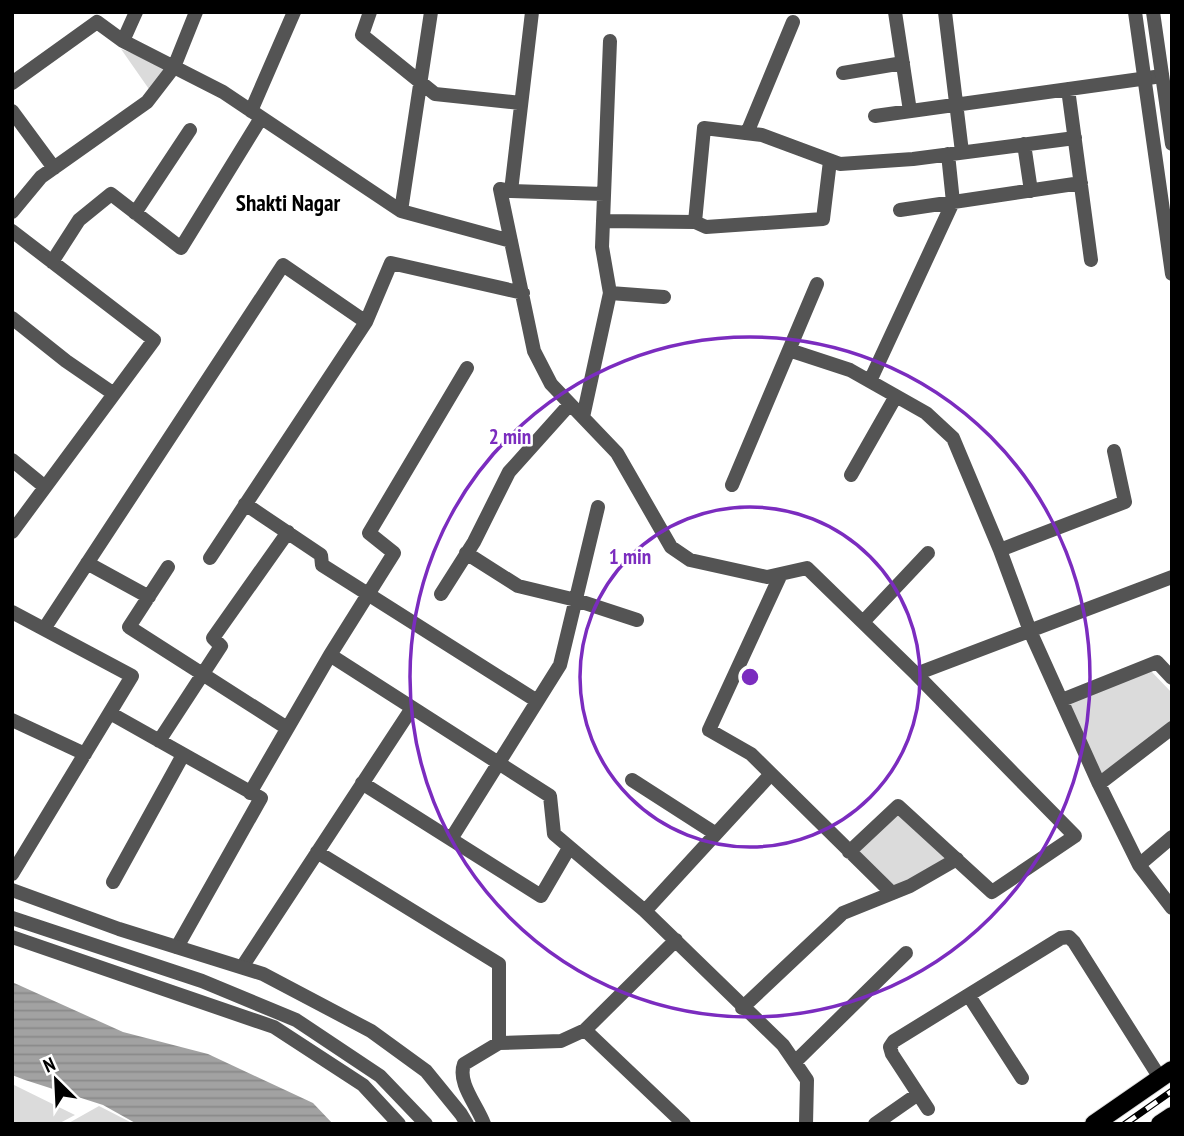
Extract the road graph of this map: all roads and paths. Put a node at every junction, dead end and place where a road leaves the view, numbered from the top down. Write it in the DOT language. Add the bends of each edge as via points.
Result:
graph roads {
  1 [pos="136,12"];
  2 [pos="196,12"];
  3 [pos="294,12"];
  4 [pos="370,12"];
  5 [pos="431,12"];
  6 [pos="532,12"];
  7 [pos="895,12"];
  8 [pos="945,12"];
  9 [pos="1135,12"];
  10 [pos="1153,12"];
  11 [pos="793,22"];
  12 [pos="124,41"];
  13 [pos="610,41"];
  14 [pos="903,64"];
  15 [pos="174,67"];
  16 [pos="844,73"];
  17 [pos="1162,76"];
  18 [pos="1144,78"];
  19 [pos="420,82"];
  20 [pos="12,83"];
  21 [pos="1068,89"];
  22 [pos="522,103"];
  23 [pos="956,104"];
  24 [pos="12,111"];
  25 [pos="910,111"];
  26 [pos="256,115"];
  27 [pos="875,116"];
  28 [pos="190,130"];
  29 [pos="747,133"];
  30 [pos="1075,138"];
  31 [pos="1024,144"];
  32 [pos="1172,144"];
  33 [pos="955,153"];
  34 [pos="830,161"];
  35 [pos="54,168"];
  36 [pos="1081,183"];
  37 [pos="511,191"];
  38 [pos="1031,191"];
  39 [pos="604,194"];
  40 [pos="953,202"];
  41 [pos="1167,203"];
  42 [pos="900,210"];
  43 [pos="401,211"];
  44 [pos="12,212"];
  45 [pos="135,213"];
  46 [pos="603,221"];
  47 [pos="695,222"];
  48 [pos="12,231"];
  49 [pos="511,241"];
  50 [pos="1091,260"];
  51 [pos="52,262"];
  52 [pos="1172,274"];
  53 [pos="817,284"];
  54 [pos="523,293"];
  55 [pos="610,293"];
  56 [pos="664,297"];
  57 [pos="12,318"];
  58 [pos="366,322"];
  59 [pos="789,350"];
  60 [pos="467,368"];
  61 [pos="870,381"];
  62 [pos="114,394"];
  63 [pos="896,396"];
  64 [pos="570,404"];
  65 [pos="583,417"];
  66 [pos="1114,451"];
  67 [pos="12,460"];
  68 [pos="851,475"];
  69 [pos="732,485"];
  70 [pos="45,487"];
  71 [pos="245,504"];
  72 [pos="598,507"];
  73 [pos="288,532"];
  74 [pos="12,533"];
  75 [pos="1000,550"];
  76 [pos="466,553"];
  77 [pos="928,553"];
  78 [pos="210,558"];
  79 [pos="87,563"];
  80 [pos="168,567"];
  81 [pos="781,574"];
  82 [pos="1172,578"];
  83 [pos="441,594"];
  84 [pos="368,596"];
  85 [pos="149,597"];
  86 [pos="576,600"];
  87 [pos="12,612"];
  88 [pos="637,620"];
  89 [pos="863,622"];
  90 [pos="44,629"];
  91 [pos="1030,631"];
  92 [pos="330,655"];
  93 [pos="203,674"];
  94 [pos="916,674"];
  95 [pos="1172,678"];
  96 [pos="1062,700"];
  97 [pos="537,701"];
  98 [pos="411,708"];
  99 [pos="110,713"];
  100 [pos="12,720"];
  101 [pos="287,728"];
  102 [pos="1172,728"];
  103 [pos="159,741"];
  104 [pos="85,754"];
  105 [pos="183,755"];
  106 [pos="499,763"];
  107 [pos="771,774"];
  108 [pos="632,780"];
  109 [pos="362,783"];
  110 [pos="1099,784"];
  111 [pos="250,793"];
  112 [pos="716,834"];
  113 [pos="1172,837"];
  114 [pos="451,839"];
  115 [pos="569,848"];
  116 [pos="317,852"];
  117 [pos="849,852"];
  118 [pos="957,859"];
  119 [pos="1139,865"];
  120 [pos="12,874"];
  121 [pos="113,882"];
  122 [pos="12,890"];
  123 [pos="892,893"];
  124 [pos="1172,908"];
  125 [pos="645,911"];
  126 [pos="12,918"];
  127 [pos="12,937"];
  128 [pos="676,940"];
  129 [pos="177,947"];
  130 [pos="906,953"];
  131 [pos="242,967"];
  132 [pos="969,996"];
  133 [pos="742,1008"];
  134 [pos="585,1030"];
  135 [pos="499,1043"];
  136 [pos="795,1062"];
  137 [pos="1166,1074"];
  138 [pos="1022,1078"];
  139 [pos="918,1094"];
  140 [pos="928,1109"];
  141 [pos="1172,1116"];
  142 [pos="399,1124"];
  143 [pos="426,1124"];
  144 [pos="467,1124"];
  145 [pos="484,1124"];
  146 [pos="684,1124"];
  147 [pos="806,1124"];
  148 [pos="875,1124"];
  149 [pos="1094,1124"];
  150 [pos="1160,1124"];
  1 -- 12 [label="street"];
  2 -- 15 [label="street"];
  3 -- 26 [label="street"];
  4 -- 19 [label="street" via="362,35"];
  5 -- 19 [label="street"];
  6 -- 22 [label="street"];
  7 -- 14 [label="street"];
  8 -- 23 [label="street"];
  9 -- 18 [label="street"];
  10 -- 17 [label="street"];
  11 -- 29 [label="street"];
  12 -- 15 [label="street"];
  12 -- 20 [label="street" via="97,22"];
  13 -- 39 [label="street"];
  14 -- 16 [label="street"];
  14 -- 25 [label="street"];
  15 -- 26 [label="street"];
  15 -- 35 [label="street" via="147,102"];
  17 -- 18 [label="street"];
  17 -- 32 [label="street"];
  18 -- 21 [label="street"];
  18 -- 41 [label="street"];
  19 -- 22 [label="street" via="435,94"];
  19 -- 43 [label="street"];
  21 -- 23 [label="street"];
  21 -- 30 [label="street"];
  22 -- 37 [label="street"];
  23 -- 25 [label="street"];
  23 -- 33 [label="street"];
  24 -- 35 [label="street"];
  25 -- 27 [label="street"];
  26 -- 43 [label="street"];
  26 -- 45 [label="street" via="181,248"];
  28 -- 45 [label="street"];
  29 -- 34 [label="street"];
  29 -- 47 [label="street" via="704,128"];
  30 -- 31 [label="street"];
  30 -- 36 [label="street"];
  31 -- 33 [label="street"];
  31 -- 38 [label="street"];
  33 -- 34 [label="street" via="840,164"];
  33 -- 40 [label="street"];
  34 -- 47 [label="street" via="823,219 706,227"];
  35 -- 44 [label="street"];
  36 -- 38 [label="street"];
  36 -- 50 [label="street"];
  37 -- 39 [label="street"];
  37 -- 49 [label="street" via="500,189"];
  38 -- 40 [label="street"];
  39 -- 46 [label="street"];
  40 -- 42 [label="street"];
  40 -- 61 [label="street"];
  41 -- 52 [label="street"];
  43 -- 49 [label="street"];
  45 -- 51 [label="street" via="111,194 79,219"];
  46 -- 47 [label="street"];
  46 -- 55 [label="street" via="602,247"];
  48 -- 51 [label="street"];
  49 -- 54 [label="street"];
  51 -- 62 [label="street" via="154,341"];
  53 -- 59 [label="street"];
  54 -- 58 [label="street" via="391,263"];
  54 -- 64 [label="street" via="534,351 551,384"];
  55 -- 56 [label="street"];
  55 -- 65 [label="street"];
  57 -- 62 [label="street"];
  58 -- 71 [label="street"];
  58 -- 79 [label="street" via="283,265"];
  59 -- 61 [label="street"];
  59 -- 69 [label="street"];
  60 -- 84 [label="street" via="369,533 394,553"];
  61 -- 63 [label="street"];
  62 -- 70 [label="street"];
  63 -- 68 [label="street"];
  63 -- 75 [label="street" via="926,413 953,438"];
  64 -- 65 [label="street"];
  64 -- 76 [label="street" via="509,472"];
  65 -- 81 [label="street" via="618,453 671,547 690,560 767,577"];
  66 -- 75 [label="street" via="1125,502"];
  67 -- 70 [label="street"];
  70 -- 74 [label="street"];
  71 -- 73 [label="street"];
  71 -- 78 [label="street"];
  72 -- 86 [label="street"];
  73 -- 84 [label="street" via="321,555 322,565"];
  73 -- 93 [label="street" via="213,638 222,646"];
  75 -- 91 [label="street"];
  76 -- 83 [label="street"];
  76 -- 86 [label="street" via="518,586"];
  77 -- 89 [label="street"];
  79 -- 85 [label="street"];
  79 -- 90 [label="street"];
  80 -- 85 [label="street"];
  81 -- 89 [label="street" via="807,569"];
  81 -- 107 [label="street" via="709,730 751,754"];
  82 -- 91 [label="street"];
  84 -- 92 [label="street"];
  84 -- 97 [label="street"];
  85 -- 93 [label="street" via="129,627"];
  86 -- 88 [label="street"];
  86 -- 97 [label="street" via="560,665"];
  87 -- 90 [label="street"];
  89 -- 94 [label="street"];
  90 -- 99 [label="street" via="132,676"];
  91 -- 94 [label="street"];
  91 -- 96 [label="street"];
  92 -- 98 [label="street"];
  92 -- 101 [label="street"];
  93 -- 101 [label="street"];
  93 -- 103 [label="street"];
  94 -- 118 [label="street" via="1075,836 992,892"];
  95 -- 96 [label="street" via="1157,662"];
  96 -- 110 [label="street"];
  97 -- 106 [label="street"];
  98 -- 106 [label="street"];
  98 -- 109 [label="street"];
  99 -- 103 [label="street"];
  99 -- 104 [label="street"];
  100 -- 104 [label="street"];
  101 -- 111 [label="street"];
  102 -- 110 [label="street"];
  103 -- 105 [label="street"];
  104 -- 120 [label="street"];
  105 -- 111 [label="street"];
  105 -- 121 [label="street"];
  106 -- 114 [label="street"];
  106 -- 115 [label="street" via="550,796 554,834"];
  107 -- 112 [label="street"];
  107 -- 117 [label="street"];
  108 -- 112 [label="street"];
  109 -- 114 [label="street"];
  109 -- 116 [label="street"];
  110 -- 119 [label="street"];
  111 -- 129 [label="street" via="261,798"];
  112 -- 125 [label="street"];
  113 -- 119 [label="street"];
  114 -- 115 [label="street" via="541,896"];
  115 -- 125 [label="street"];
  116 -- 131 [label="street"];
  116 -- 135 [label="street" via="499,964"];
  117 -- 118 [label="street" via="898,806"];
  117 -- 123 [label="street"];
  118 -- 123 [label="street"];
  119 -- 124 [label="street"];
  122 -- 129 [label="street"];
  123 -- 133 [label="street" via="843,913"];
  125 -- 128 [label="street"];
  126 -- 143 [label="street" via="202,981 296,1020 380,1076"];
  127 -- 142 [label="street" via="274,1027 363,1085"];
  128 -- 133 [label="street"];
  128 -- 134 [label="street"];
  129 -- 131 [label="street"];
  130 -- 136 [label="street"];
  131 -- 144 [label="street" via="371,1031 426,1071"];
  132 -- 137 [label="street" via="1069,937"];
  132 -- 138 [label="street"];
  132 -- 139 [label="street" via="890,1047"];
  133 -- 136 [label="street"];
  134 -- 135 [label="street" via="561,1041"];
  134 -- 146 [label="street"];
  135 -- 145 [label="street" via="464,1064 461,1072"];
  136 -- 147 [label="street" via="807,1080"];
  137 -- 149 [label="main road"];
  139 -- 140 [label="street"];
  139 -- 148 [label="street"];
  141 -- 150 [label="main road"];
}
